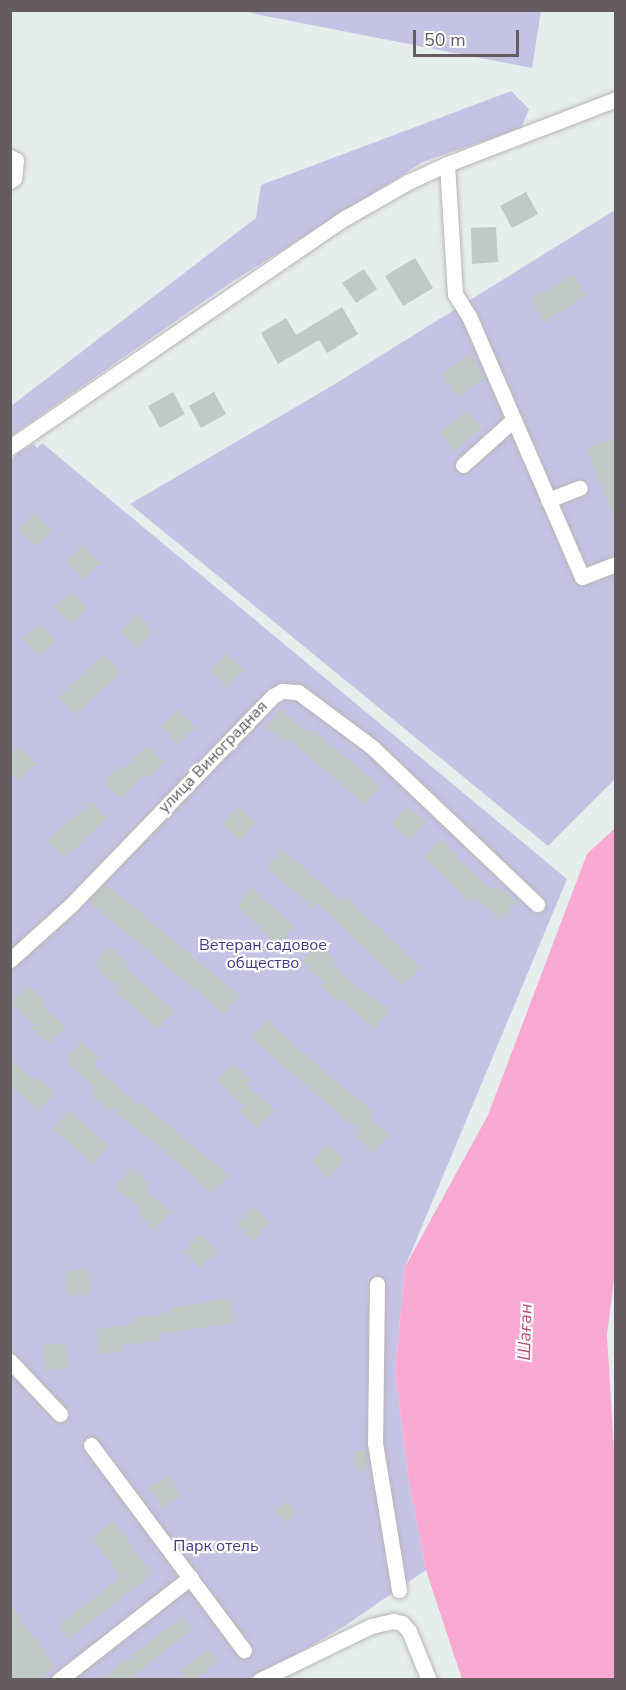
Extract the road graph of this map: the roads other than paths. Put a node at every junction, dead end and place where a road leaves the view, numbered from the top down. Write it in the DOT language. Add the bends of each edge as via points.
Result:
graph roads {
  1 [pos="615,99"];
  2 [pos="10,157"];
  3 [pos="447,164"];
  4 [pos="10,181"];
  5 [pos="512,421"];
  6 [pos="10,447"];
  7 [pos="463,465"];
  8 [pos="580,488"];
  9 [pos="548,500"];
  10 [pos="615,564"];
  11 [pos="537,904"];
  12 [pos="10,960"];
  13 [pos="377,1284"];
  14 [pos="10,1361"];
  15 [pos="60,1413"];
  16 [pos="91,1445"];
  17 [pos="191,1577"];
  18 [pos="399,1590"];
  19 [pos="244,1650"];
  20 [pos="59,1680"];
  21 [pos="260,1680"];
  22 [pos="429,1680"];
  1 -- 3 [label="street"];
  2 -- 4 [label="street" via="16,160 14,178"];
  3 -- 5 [label="street" via="455,294 469,316"];
  3 -- 6 [label="street" via="345,218"];
  5 -- 7 [label="street"];
  5 -- 9 [label="street"];
  8 -- 9 [label="street"];
  9 -- 10 [label="street" via="582,577"];
  11 -- 12 [label="street, улица Виноградная" via="372,747 298,692 282,691 71,905"];
  13 -- 18 [label="street" via="375,1443"];
  14 -- 15 [label="street"];
  16 -- 17 [label="street"];
  17 -- 19 [label="street"];
  17 -- 20 [label="street"];
  21 -- 22 [label="street" via="371,1626 393,1621 402,1623 409,1631"];
}
